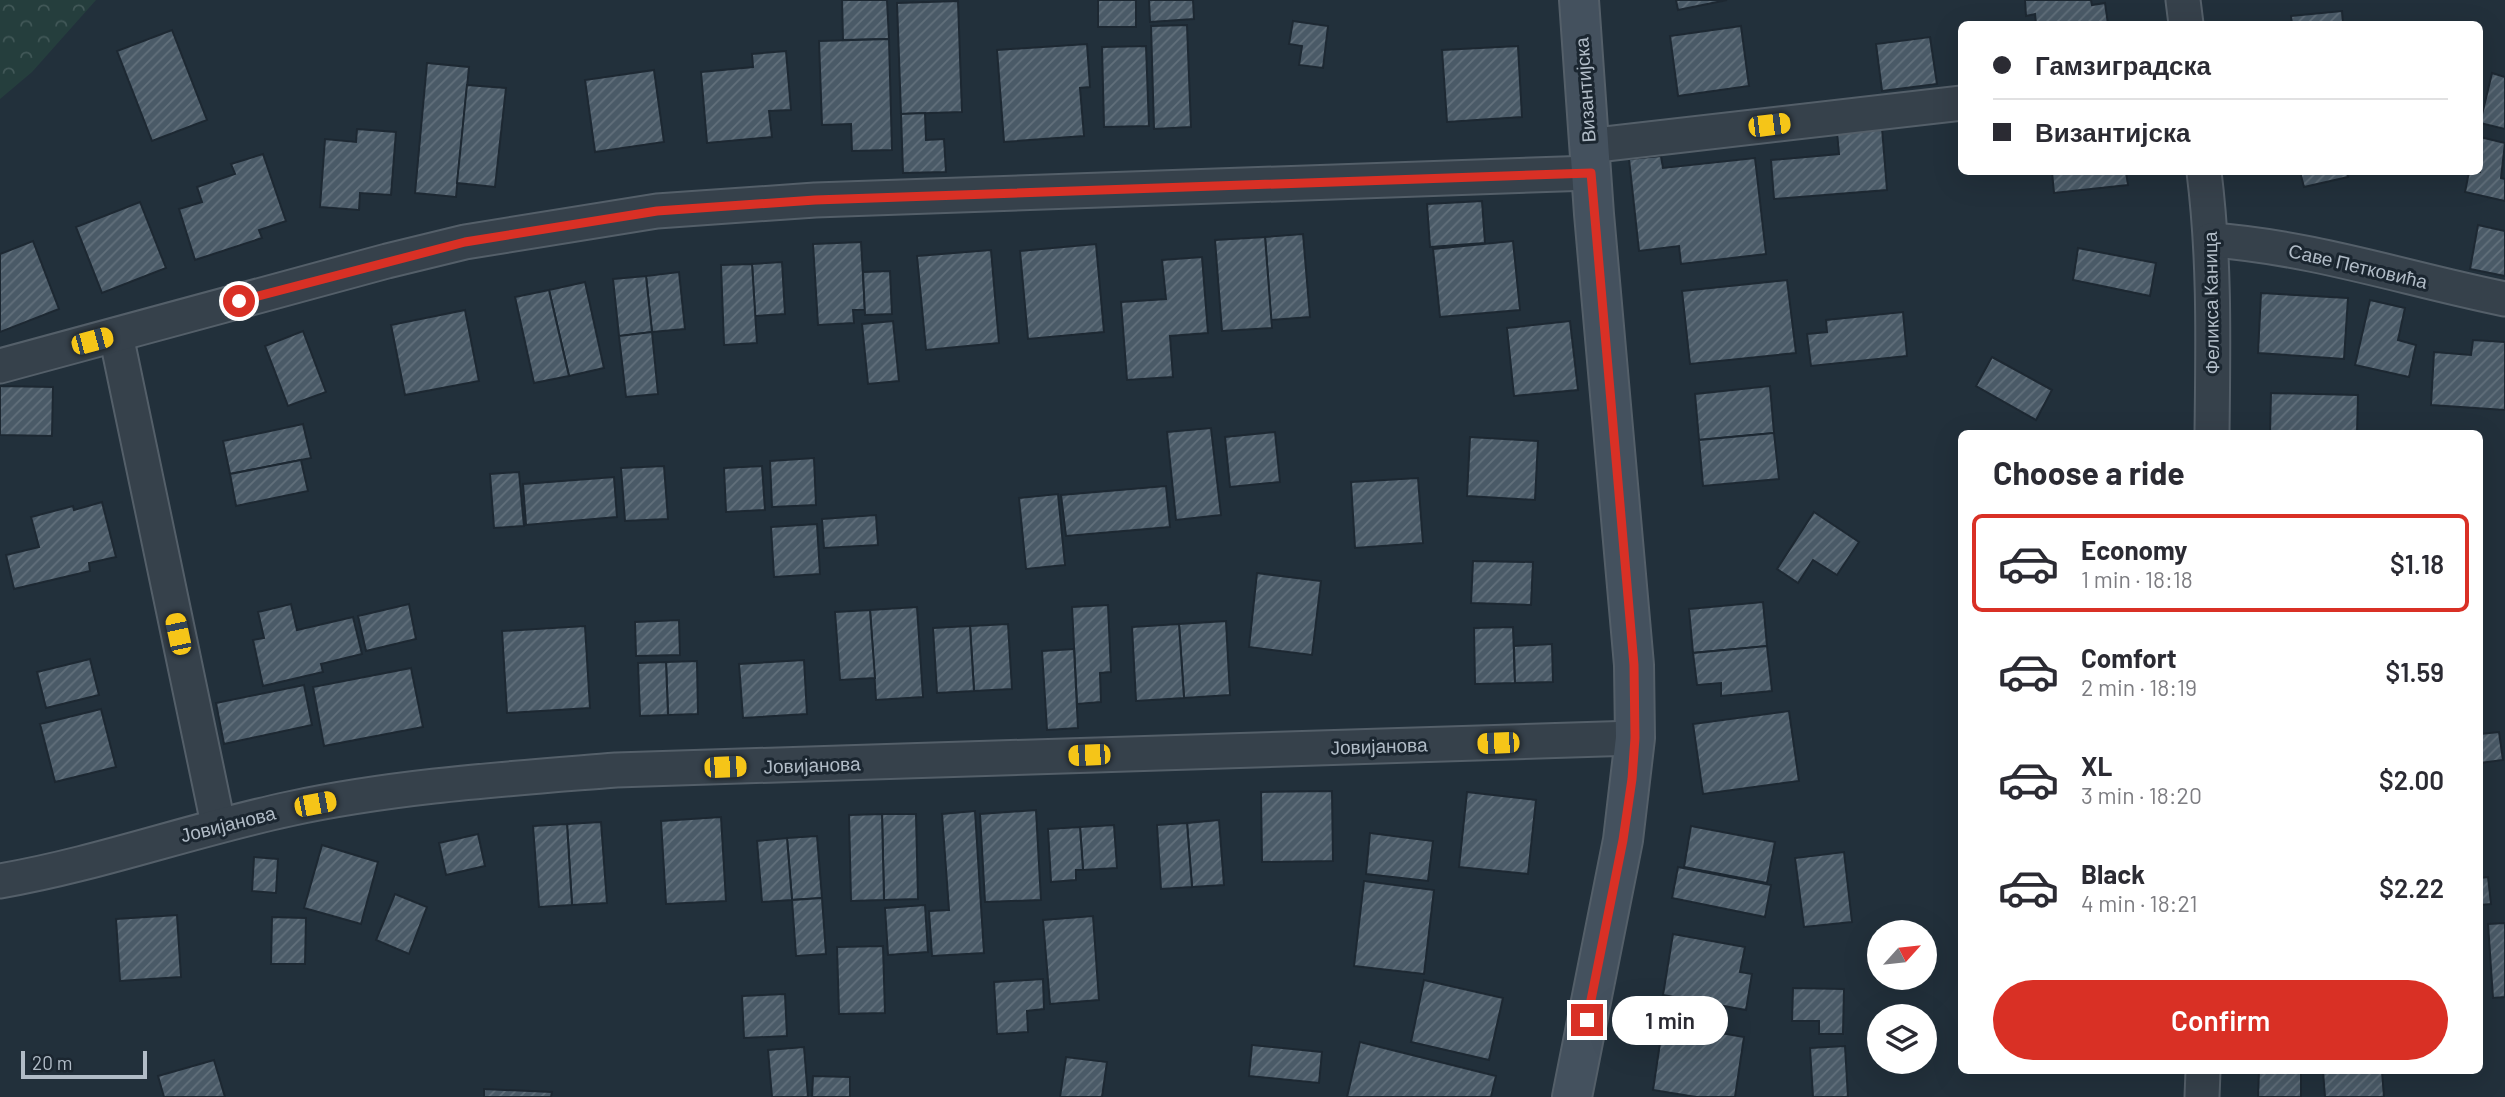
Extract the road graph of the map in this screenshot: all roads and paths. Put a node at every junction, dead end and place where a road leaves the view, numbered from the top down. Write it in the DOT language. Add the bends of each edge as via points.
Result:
graph roads {
  1 [pos="1578,0"];
  2 [pos="2183,0"];
  3 [pos="2186,21"];
  4 [pos="1958,104"];
  5 [pos="1590,160"];
  6 [pos="2204,175"];
  7 [pos="2211,240"];
  8 [pos="2505,299"];
  9 [pos="116,335"];
  10 [pos="0,366"];
  11 [pos="2212,430"];
  12 [pos="1635,738"];
  13 [pos="218,824"];
  14 [pos="0,881"];
  15 [pos="2203,1074"];
  16 [pos="1572,1097"];
  17 [pos="2202,1097"];
  1 -- 5 [label="street, Византијска"];
  2 -- 3 [label="street"];
  4 -- 5 [label="street"];
  5 -- 9 [label="street" via="657,211 465,242"];
  5 -- 12 [label="street, Византијска" via="1633,653"];
  6 -- 7 [label="street, Феликса Каница"];
  7 -- 8 [label="street, Саве Петковића" via="2252,243 2363,265"];
  7 -- 11 [label="street, Феликса Каница"];
  9 -- 10 [label="street"];
  9 -- 13 [label="street"];
  12 -- 13 [label="street, Јовијанова" via="616,770 364,794"];
  12 -- 16 [label="street, Византијска" via="1623,840"];
  13 -- 14 [label="street, Јовијанова" via="82,865"];
  15 -- 17 [label="street"];
}
